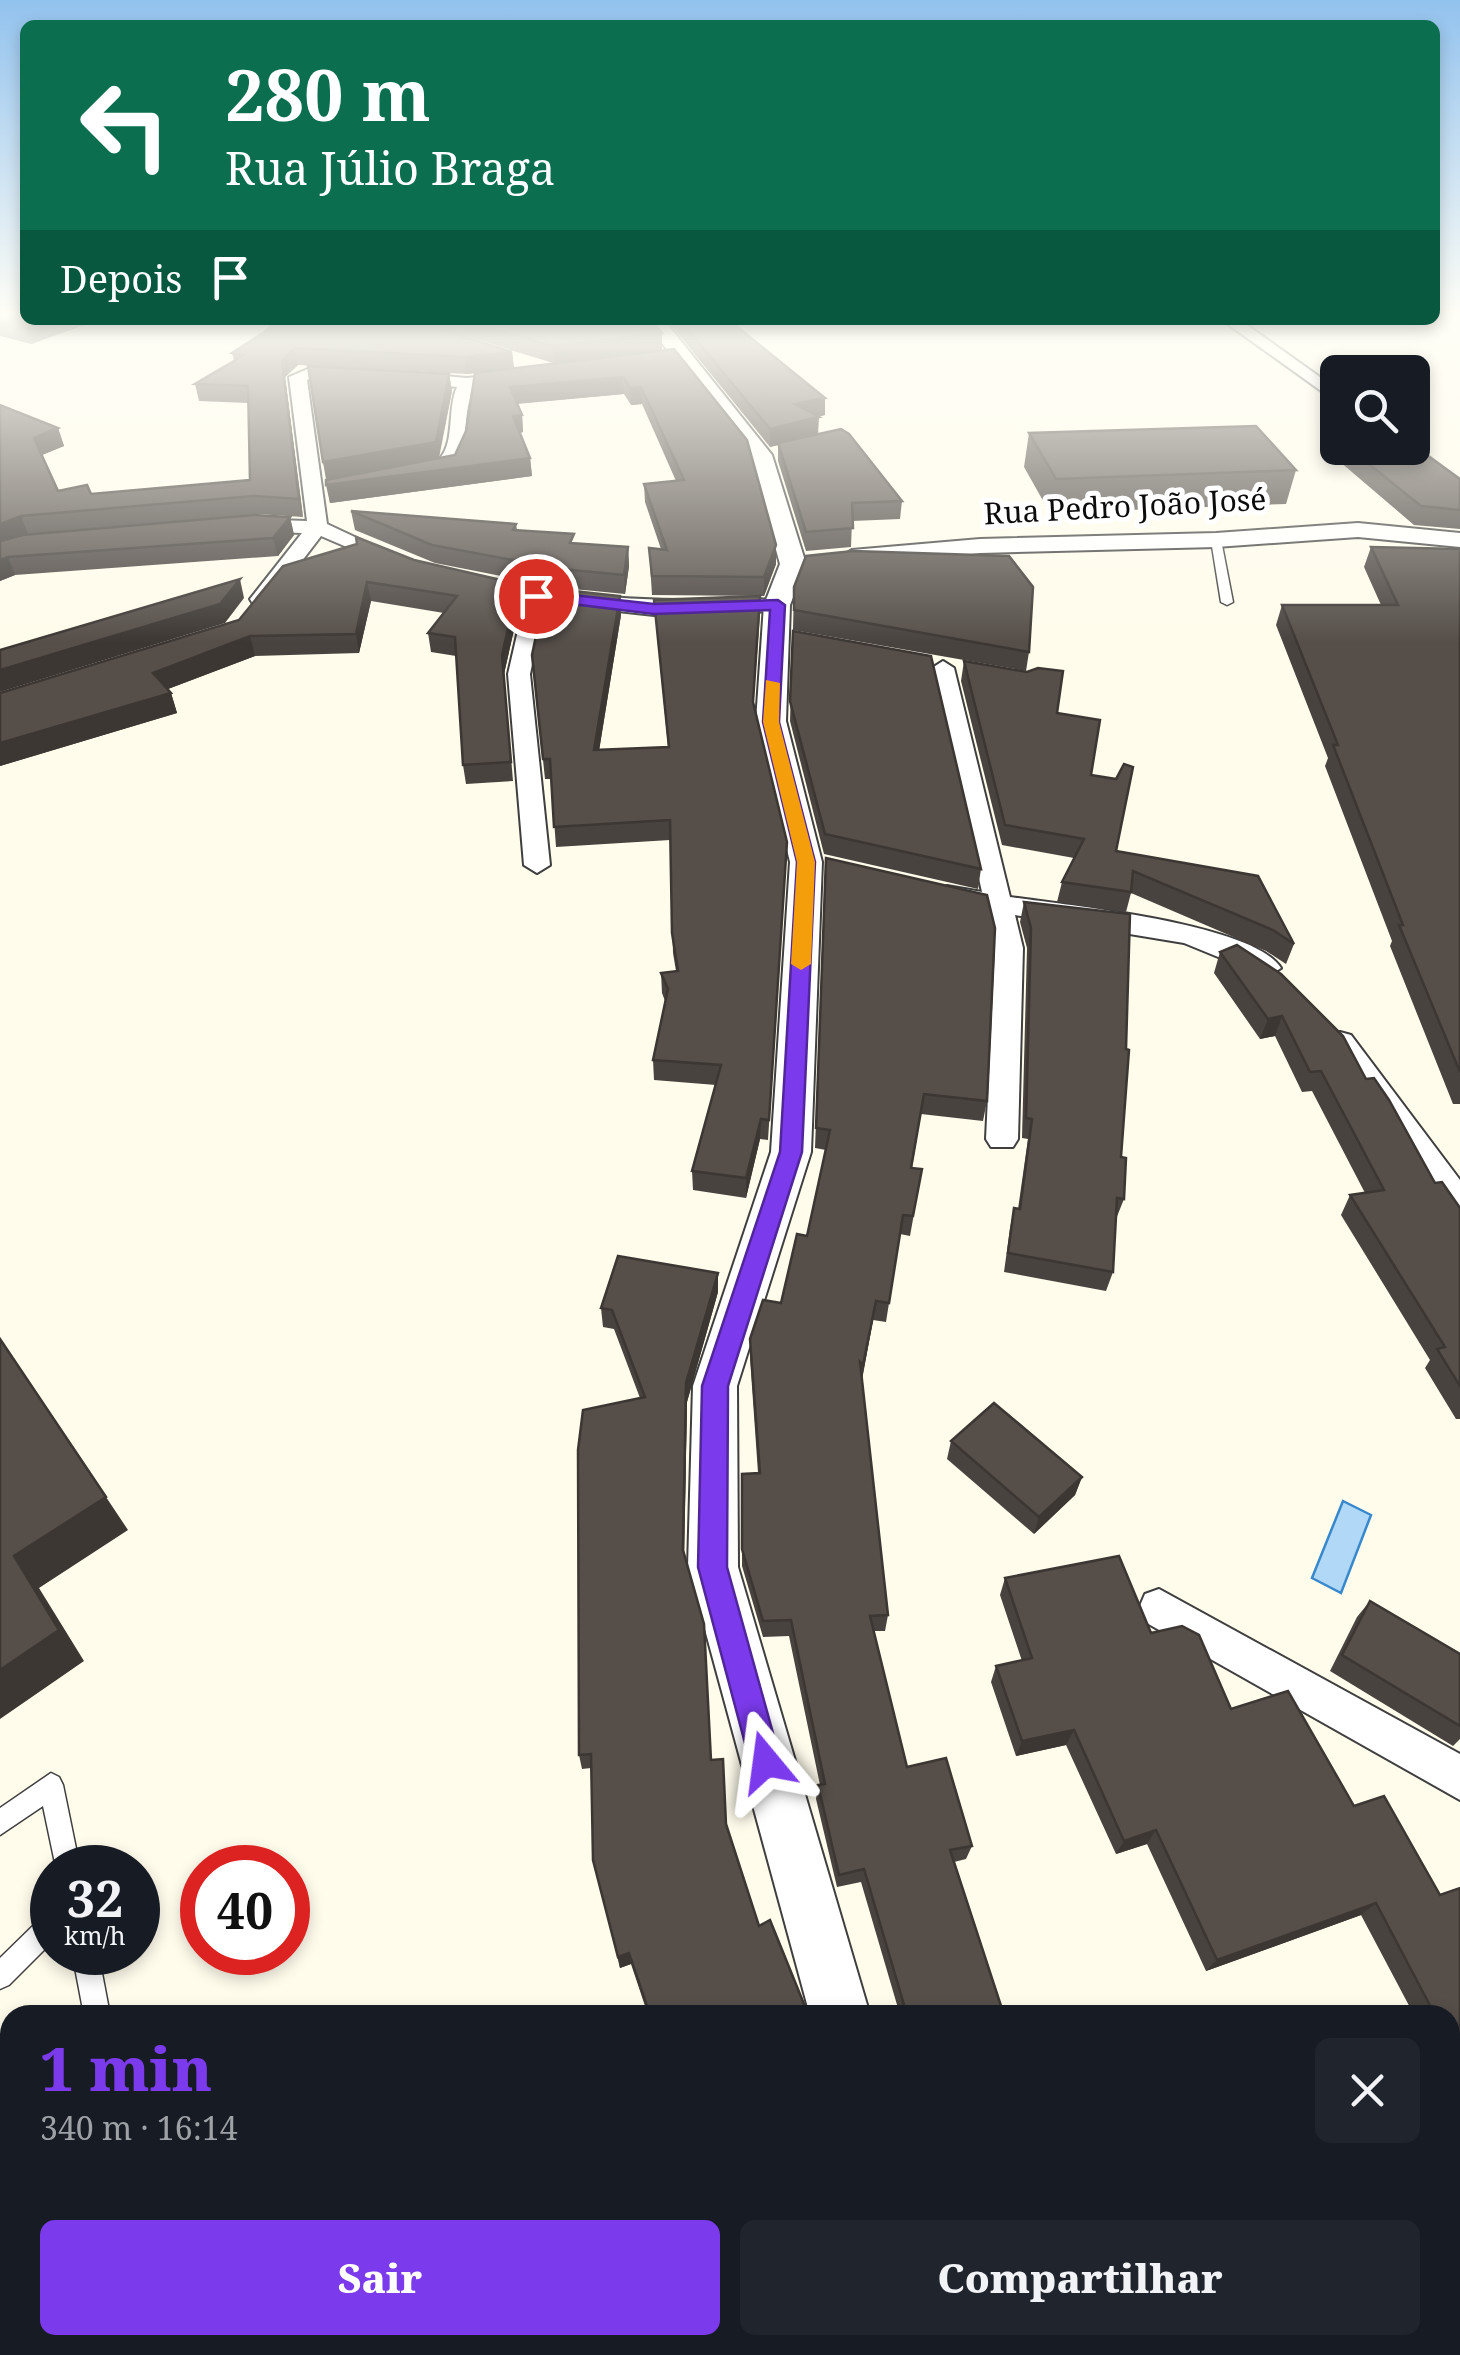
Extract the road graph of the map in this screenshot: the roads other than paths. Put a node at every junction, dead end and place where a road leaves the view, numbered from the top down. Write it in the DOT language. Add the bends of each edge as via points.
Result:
graph roads {
  1 [pos="309,423"];
  2 [pos="456,423"];
  3 [pos="740,423"];
  4 [pos="409,476"];
  5 [pos="223,527"];
  6 [pos="316,527"];
  7 [pos="1216,540"];
  8 [pos="1460,540"];
  9 [pos="812,562"];
  10 [pos="424,571"];
  11 [pos="462,579"];
  12 [pos="536,596"];
  13 [pos="1228,602"];
  14 [pos="247,616"];
  15 [pos="781,628"];
  16 [pos="976,673"];
  17 [pos="536,865"];
  18 [pos="912,886"];
  19 [pos="1002,907"];
  20 [pos="1289,988"];
  21 [pos="1324,1022"];
  22 [pos="1002,1139"];
  23 [pos="1460,1204"];
  24 [pos="1159,1608"];
  25 [pos="1460,1778"];
  26 [pos="0,1823"];
  27 [pos="64,1845"];
  28 [pos="30,1947"];
  29 [pos="89,1975"];
  30 [pos="0,1976"];
  31 [pos="95,2005"];
  32 [pos="837,2005"];
  1 -- 6 [label="street" via="326,490"];
  2 -- 4 [label="street" via="454,459 447,467"];
  3 -- 9 [label="street" via="770,453"];
  5 -- 6 [label="street"];
  6 -- 10 [label="street"];
  6 -- 14 [label="street"];
  7 -- 8 [label="street, Rua Pedro João José" via="1358,530"];
  7 -- 9 [label="street, Rua Pedro João José" via="980,546"];
  7 -- 13 [label="lane"];
  9 -- 15 [label="street"];
  11 -- 12 [label="street"];
  12 -- 15 [label="street"];
  12 -- 17 [label="street" via="520,674"];
  15 -- 32 [label="street" via="771,722 824,866 791,1152 715,1386 712,1567"];
  16 -- 19 [label="street" via="934,666"];
  18 -- 19 [label="street"];
  19 -- 20 [label="street" via="1157,929 1221,946 1266,966"];
  19 -- 22 [label="street" via="1010,948"];
  21 -- 23 [label="street"];
  24 -- 25 [label="street"];
  26 -- 27 [label="lane" via="52,1785"];
  28 -- 30 [label="lane"];
  29 -- 31 [label="lane"];
}
